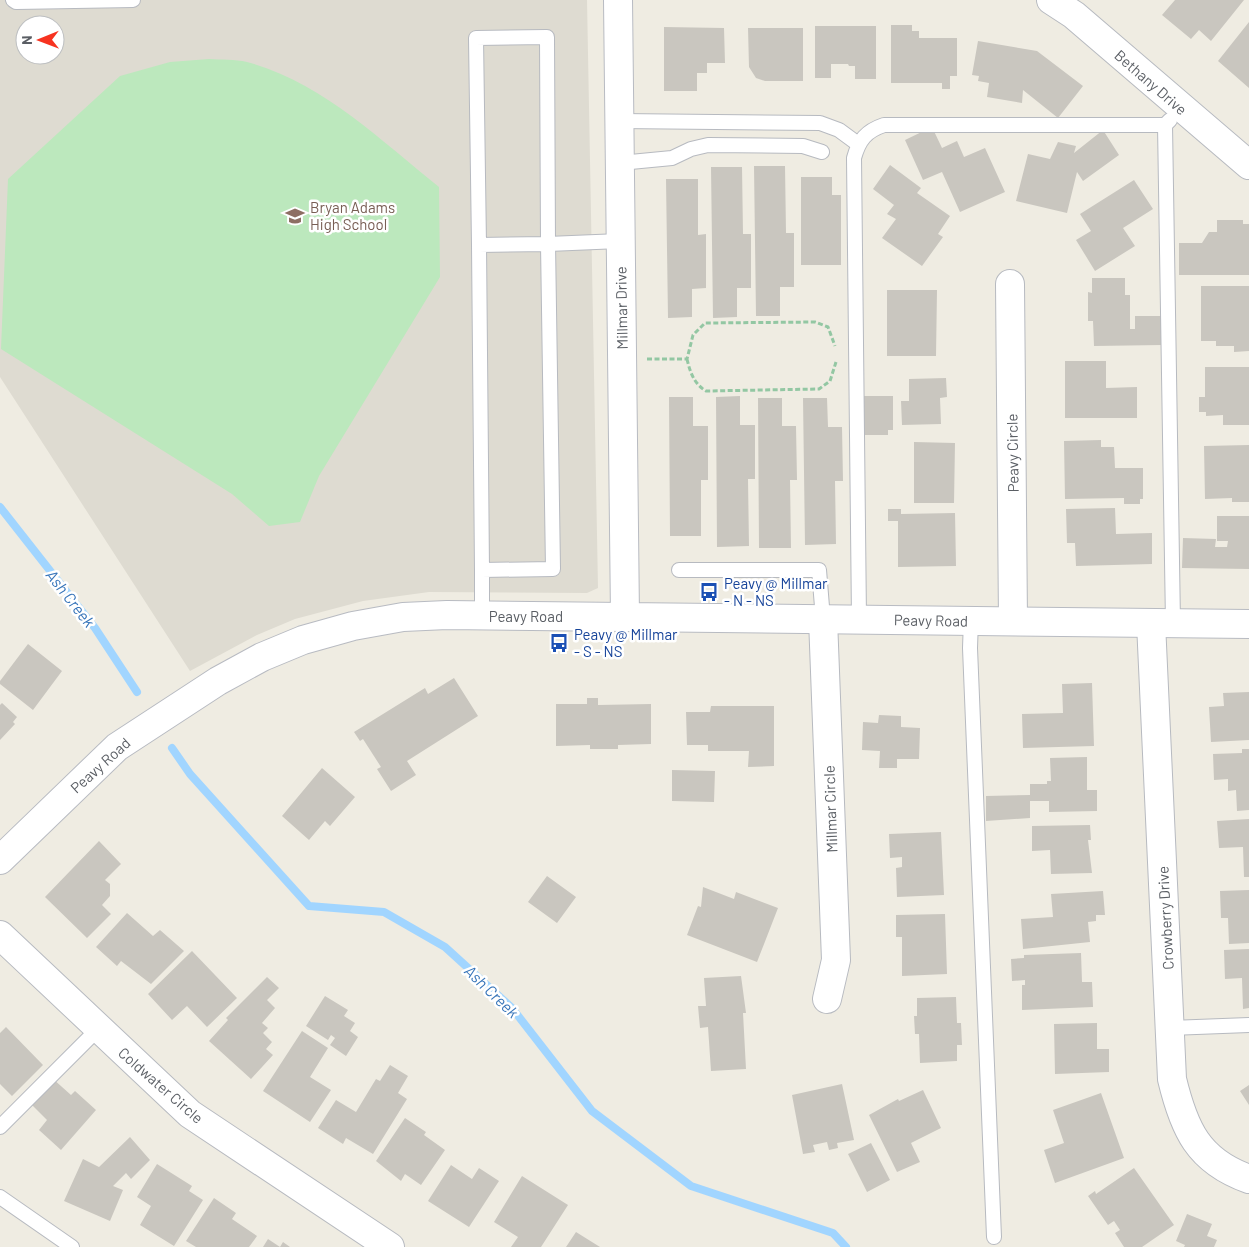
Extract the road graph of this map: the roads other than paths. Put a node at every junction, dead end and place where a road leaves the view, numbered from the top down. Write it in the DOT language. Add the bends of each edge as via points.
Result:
graph roads {
  1 [pos="13,0"];
  2 [pos="133,0"];
  3 [pos="618,0"];
  4 [pos="1051,0"];
  5 [pos="1173,116"];
  6 [pos="619,120"];
  7 [pos="858,144"];
  8 [pos="822,152"];
  9 [pos="620,163"];
  10 [pos="1249,165"];
  11 [pos="620,241"];
  12 [pos="548,244"];
  13 [pos="479,245"];
  14 [pos="1010,284"];
  15 [pos="482,570"];
  16 [pos="679,570"];
  17 [pos="482,615"];
  18 [pos="625,617"];
  19 [pos="823,618"];
  20 [pos="859,619"];
  21 [pos="971,620"];
  22 [pos="1013,621"];
  23 [pos="1162,623"];
  24 [pos="1249,624"];
  25 [pos="0,860"];
  26 [pos="0,935"];
  27 [pos="827,999"];
  28 [pos="1249,1025"];
  29 [pos="1170,1028"];
  30 [pos="98,1029"];
  31 [pos="0,1127"];
  32 [pos="1249,1179"];
  33 [pos="0,1196"];
  34 [pos="994,1237"];
  35 [pos="72,1247"];
  36 [pos="390,1247"];
  1 -- 2 [label="lane"];
  3 -- 6 [label="street, Millmar Drive"];
  4 -- 5 [label="street, Bethany Drive" via="1074,15"];
  5 -- 7 [label="lane" via="884,125 870,130"];
  5 -- 10 [label="street, Bethany Drive"];
  5 -- 23 [label="lane"];
  6 -- 7 [label="lane" via="820,123 839,130"];
  6 -- 9 [label="street, Millmar Drive"];
  7 -- 20 [label="lane" via="854,158"];
  8 -- 9 [label="lane" via="803,146 708,145 672,158"];
  9 -- 11 [label="street, Millmar Drive"];
  11 -- 12 [label="lane"];
  11 -- 18 [label="street, Millmar Drive"];
  12 -- 13 [label="lane"];
  12 -- 13 [label="lane" via="547,37 476,38"];
  12 -- 15 [label="lane" via="553,569"];
  13 -- 15 [label="lane"];
  14 -- 22 [label="street, Peavy Circle"];
  15 -- 17 [label="lane"];
  16 -- 19 [label="lane" via="819,570"];
  17 -- 18 [label="street, Peavy Road"];
  17 -- 25 [label="street, Peavy Road" via="403,618 352,626 303,640 262,657 218,681 116,747"];
  18 -- 19 [label="street, Peavy Road"];
  19 -- 20 [label="street, Peavy Road"];
  19 -- 27 [label="street, Millmar Circle" via="836,960"];
  20 -- 21 [label="street, Peavy Road"];
  21 -- 22 [label="street, Peavy Road"];
  21 -- 34 [label="lane"];
  22 -- 23 [label="street, Peavy Road"];
  23 -- 24 [label="street, Peavy Road"];
  23 -- 29 [label="street, Crowberry Drive"];
  26 -- 30 [label="street, Coldwater Circle"];
  28 -- 29 [label="lane"];
  29 -- 32 [label="street, Crowberry Drive" via="1172,1079 1181,1115 1201,1150 1233,1173"];
  30 -- 31 [label="lane"];
  30 -- 36 [label="street, Coldwater Circle" via="190,1114"];
  33 -- 35 [label="lane"];
}
